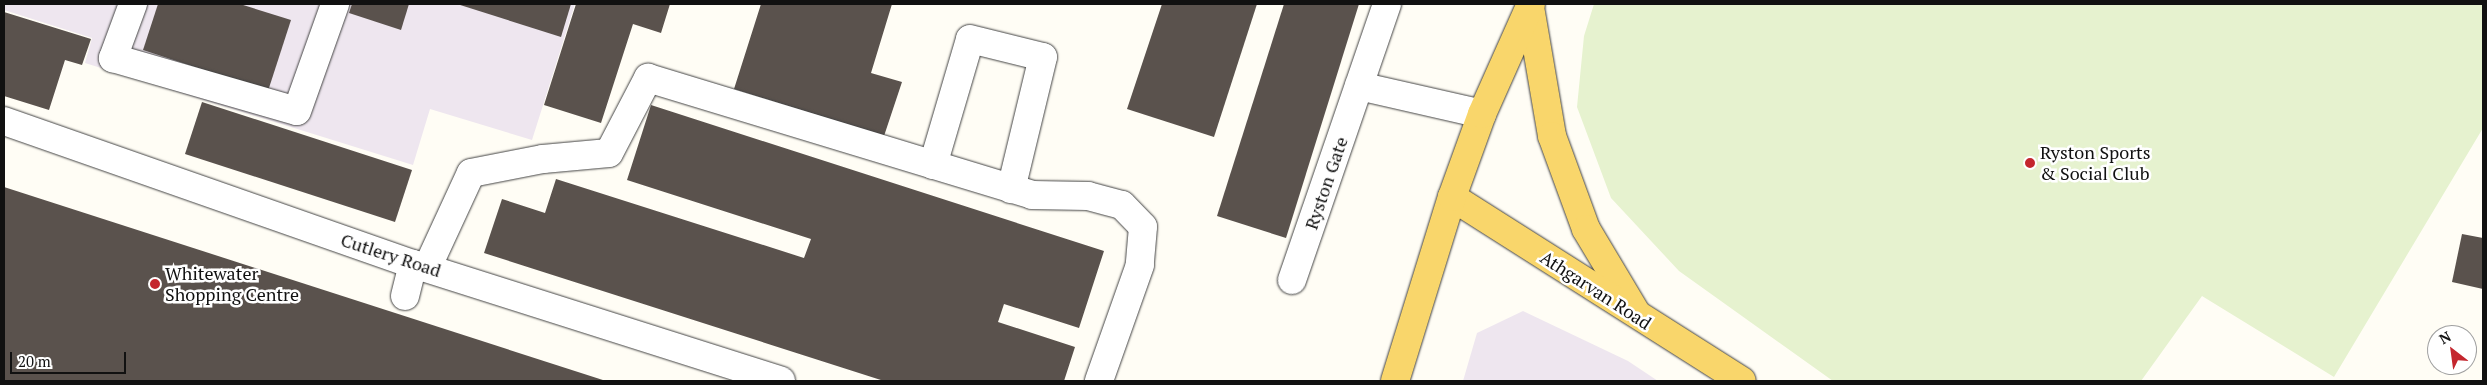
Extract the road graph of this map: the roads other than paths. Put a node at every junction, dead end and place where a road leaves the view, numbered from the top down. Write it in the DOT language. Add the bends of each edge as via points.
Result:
graph roads {
  1 [pos="133,4"];
  2 [pos="334,4"];
  3 [pos="1387,4"];
  4 [pos="1531,5"];
  5 [pos="1359,86"];
  6 [pos="1482,114"];
  7 [pos="4,121"];
  8 [pos="933,165"];
  9 [pos="1010,189"];
  10 [pos="1452,197"];
  11 [pos="420,265"];
  12 [pos="1292,280"];
  13 [pos="405,296"];
  14 [pos="1638,316"];
  15 [pos="781,381"];
  16 [pos="1099,381"];
  17 [pos="1395,381"];
  18 [pos="1742,381"];
  1 -- 2 [label="street" via="113,58 297,111"];
  3 -- 5 [label="street, Ryston Gate"];
  4 -- 6 [label="main road"];
  4 -- 14 [label="main road" via="1552,136 1586,230"];
  5 -- 6 [label="street"];
  5 -- 12 [label="street, Ryston Gate"];
  6 -- 10 [label="main road"];
  7 -- 11 [label="street, Cutlery Road"];
  8 -- 9 [label="street"];
  8 -- 9 [label="street" via="970,39 1043,57"];
  8 -- 11 [label="street" via="648,78 609,153 542,159 471,173"];
  9 -- 16 [label="street" via="1032,195 1088,196 1122,205 1143,227 1140,265"];
  10 -- 14 [label="main road, Athgarvan Road"];
  10 -- 17 [label="main road"];
  11 -- 13 [label="street"];
  11 -- 15 [label="street, Cutlery Road"];
  14 -- 18 [label="main road, Athgarvan Road"];
}
